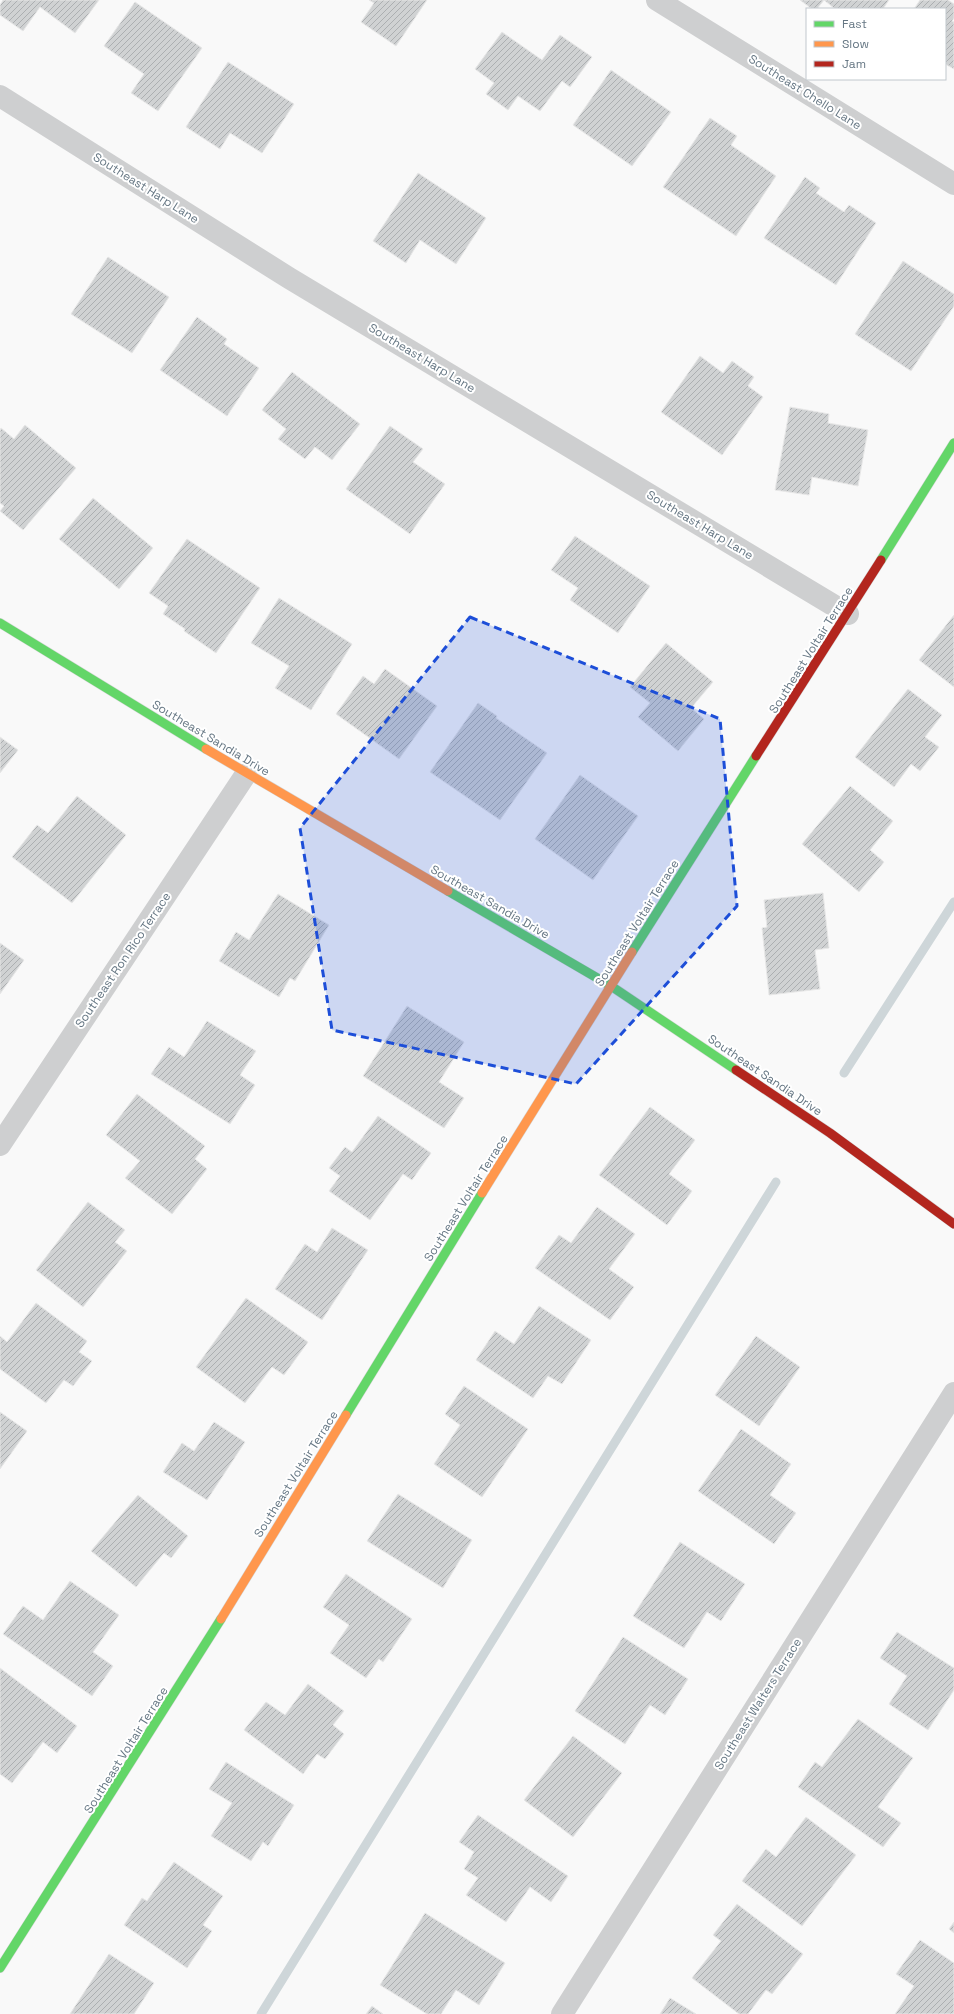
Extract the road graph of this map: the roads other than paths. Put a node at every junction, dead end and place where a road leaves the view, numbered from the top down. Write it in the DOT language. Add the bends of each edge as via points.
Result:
graph roads {
  1 [pos="657,0"];
  2 [pos="0,96"];
  3 [pos="954,184"];
  4 [pos="954,443"];
  5 [pos="848,614"];
  6 [pos="0,623"];
  7 [pos="246,774"];
  8 [pos="611,986"];
  9 [pos="1,1142"];
  10 [pos="954,1224"];
  11 [pos="954,1393"];
  12 [pos="0,1968"];
  13 [pos="562,2014"];
  1 -- 3 [label="street, Southeast Chello Lane"];
  2 -- 5 [label="street, Southeast Harp Lane" via="289,278"];
  4 -- 5 [label="street, Southeast Voltair Terrace"];
  5 -- 8 [label="street, Southeast Voltair Terrace"];
  6 -- 7 [label="street, Southeast Sandia Drive"];
  7 -- 8 [label="street, Southeast Sandia Drive"];
  7 -- 9 [label="street, Southeast Ron Rico Terrace"];
  8 -- 10 [label="street, Southeast Sandia Drive" via="830,1133"];
  8 -- 12 [label="street, Southeast Voltair Terrace" via="110,1798"];
  11 -- 13 [label="street, Southeast Walters Terrace"];
}
